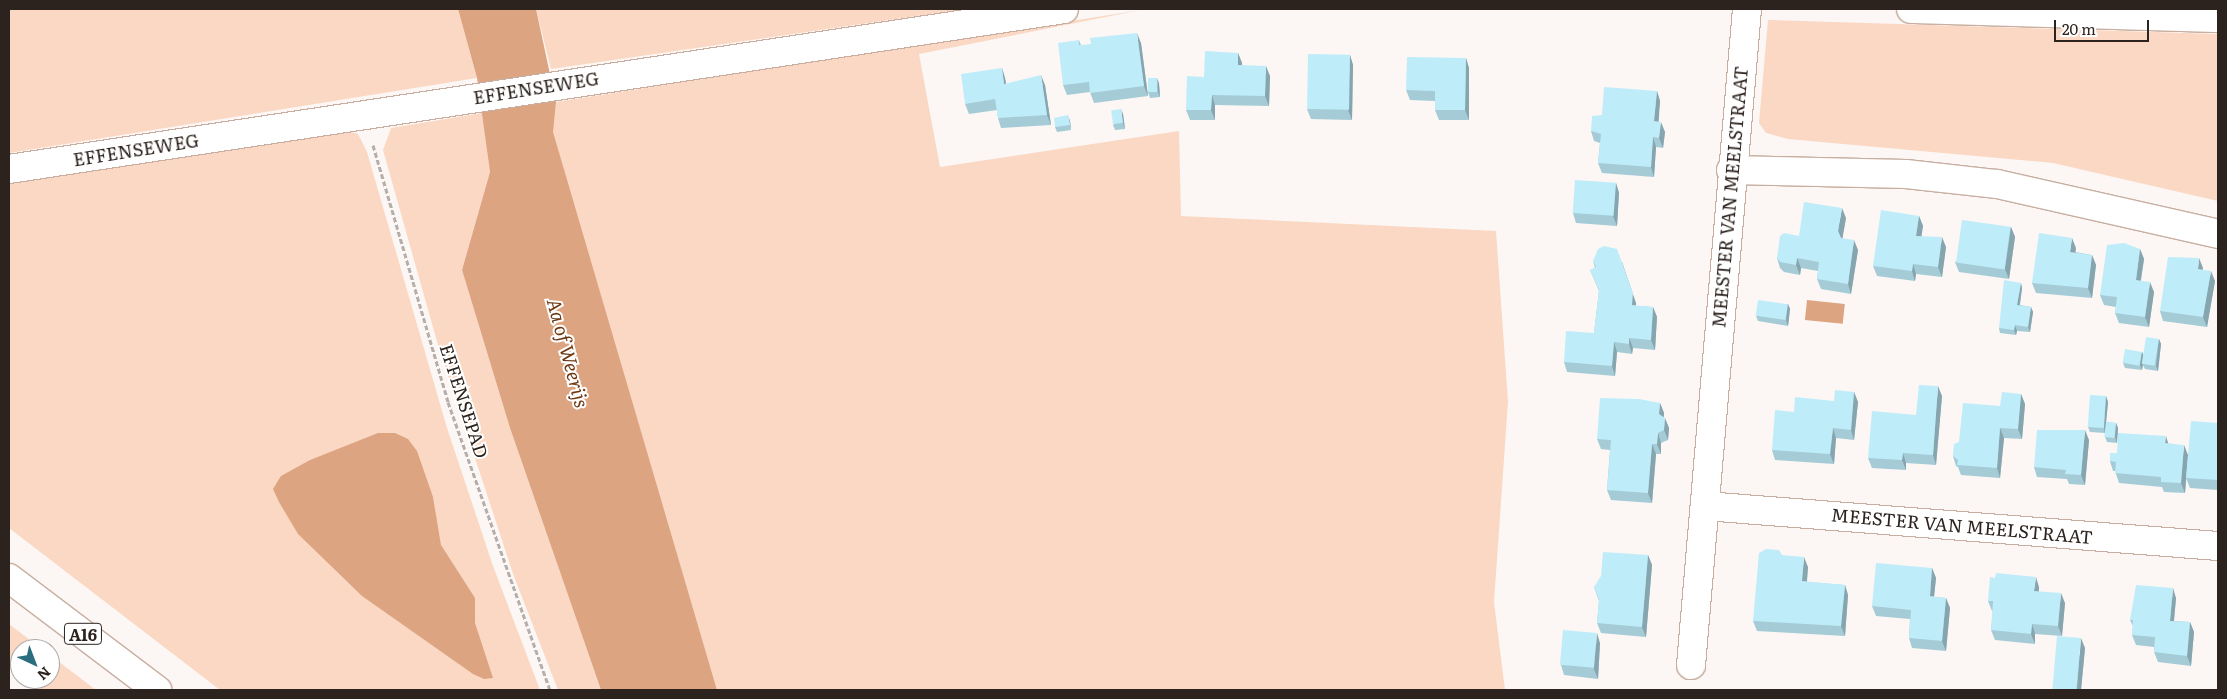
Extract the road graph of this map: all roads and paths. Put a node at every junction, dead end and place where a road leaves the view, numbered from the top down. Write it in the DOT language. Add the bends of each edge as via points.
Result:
graph roads {
  1 [pos="1064,9"];
  2 [pos="1747,9"];
  3 [pos="1911,9"];
  4 [pos="2166,13"];
  5 [pos="2218,18"];
  6 [pos="367,115"];
  7 [pos="9,169"];
  8 [pos="1731,170"];
  9 [pos="2218,234"];
  10 [pos="1705,506"];
  11 [pos="2218,546"];
  12 [pos="9,578"];
  13 [pos="1691,664"];
  14 [pos="157,690"];
  15 [pos="550,690"];
  1 -- 6 [label="main road, EFFENSEWEG"];
  2 -- 8 [label="main road, MEESTER VAN MEELSTRAAT"];
  3 -- 4 [label="main road"];
  4 -- 5 [label="main road"];
  6 -- 7 [label="main road, EFFENSEWEG"];
  6 -- 15 [label="path, EFFENSEPAD" via="448,402"];
  8 -- 9 [label="main road" via="1906,174 1997,184"];
  8 -- 10 [label="main road, MEESTER VAN MEELSTRAAT"];
  10 -- 11 [label="main road, MEESTER VAN MEELSTRAAT"];
  10 -- 13 [label="main road, MEESTER VAN MEELSTRAAT"];
  12 -- 14 [label="main road, A16"];
}
